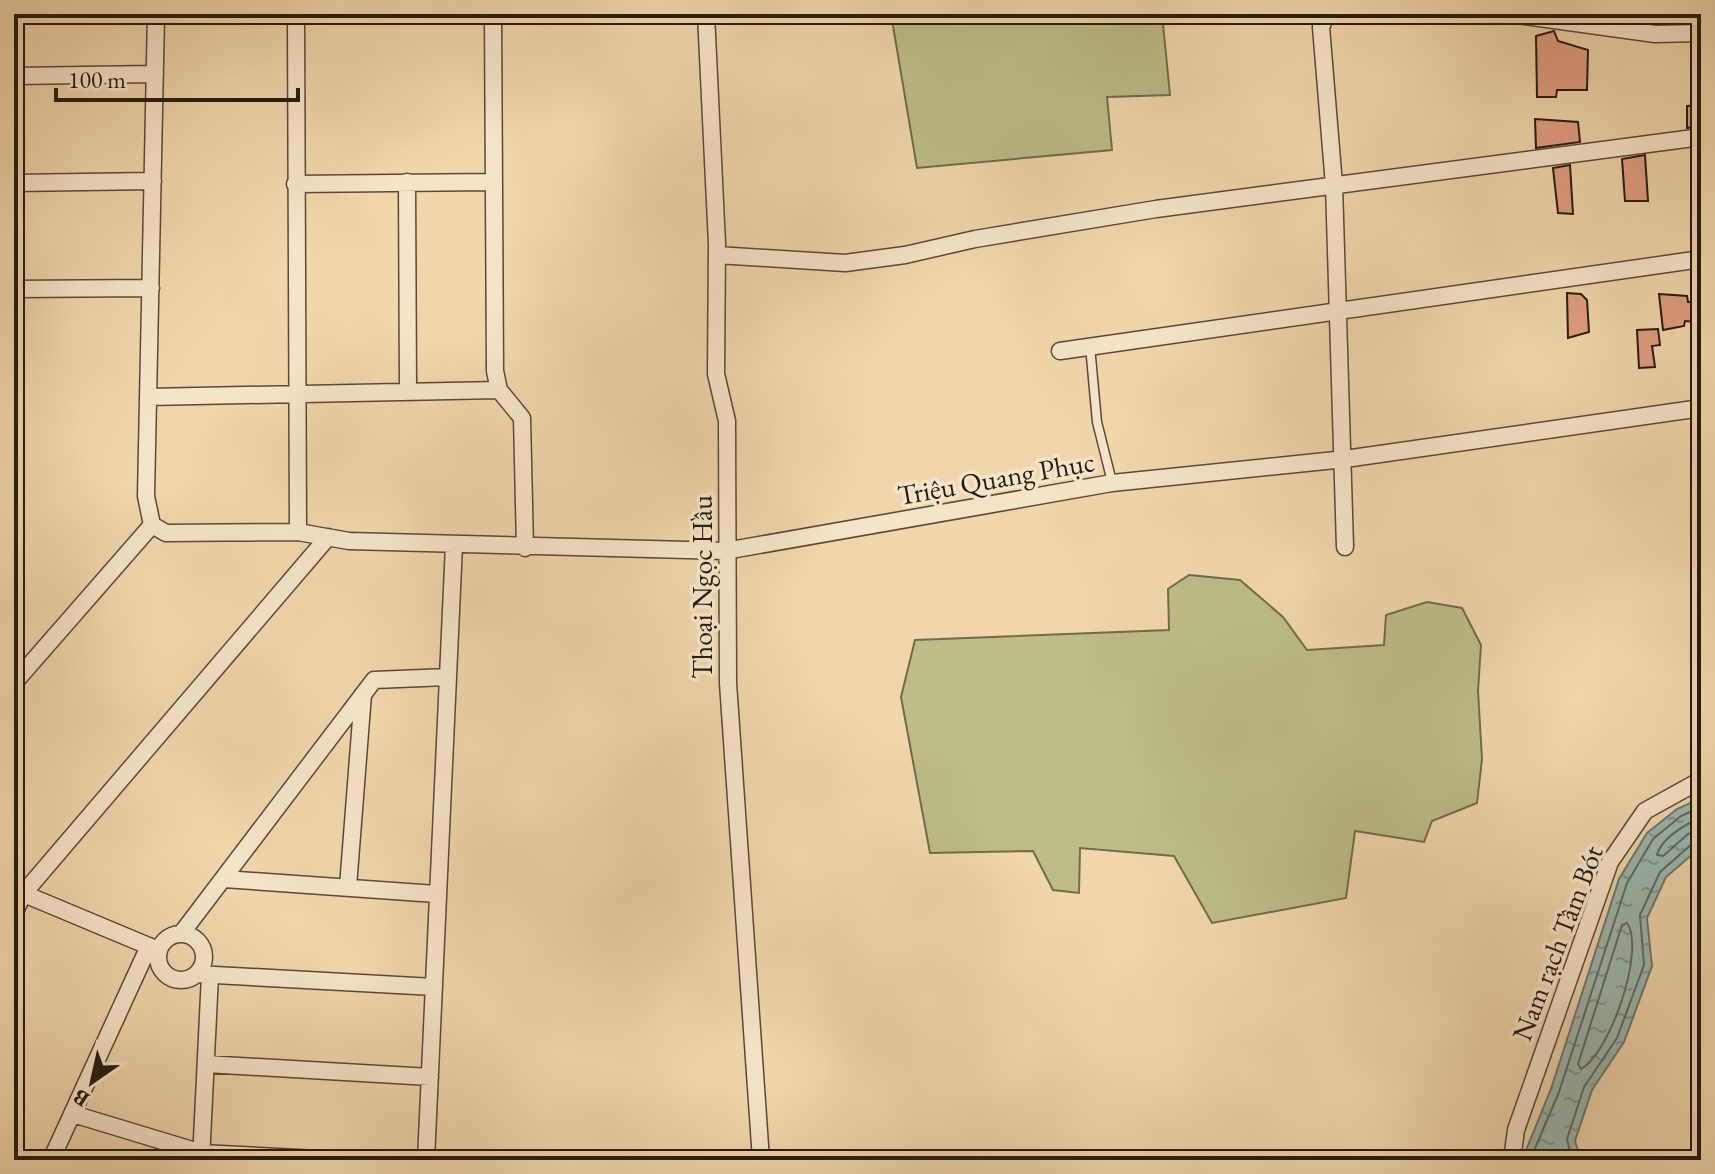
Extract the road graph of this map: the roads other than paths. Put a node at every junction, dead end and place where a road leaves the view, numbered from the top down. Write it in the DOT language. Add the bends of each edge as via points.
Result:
graph roads {
  1 [pos="156,14"];
  2 [pos="296,14"];
  3 [pos="493,14"];
  4 [pos="706,14"];
  5 [pos="1327,14"];
  6 [pos="1510,14"];
  7 [pos="1701,33"];
  8 [pos="155,74"];
  9 [pos="14,76"];
  10 [pos="1701,137"];
  11 [pos="153,181"];
  12 [pos="407,182"];
  13 [pos="491,182"];
  14 [pos="14,183"];
  15 [pos="295,184"];
  16 [pos="1334,185"];
  17 [pos="717,255"];
  18 [pos="1701,259"];
  19 [pos="151,288"];
  20 [pos="14,289"];
  21 [pos="1338,312"];
  22 [pos="1090,346"];
  23 [pos="1060,351"];
  24 [pos="499,390"];
  25 [pos="408,392"];
  26 [pos="296,395"];
  27 [pos="148,397"];
  28 [pos="1701,408"];
  29 [pos="1345,459"];
  30 [pos="1112,483"];
  31 [pos="152,525"];
  32 [pos="298,532"];
  33 [pos="328,537"];
  34 [pos="454,545"];
  35 [pos="1345,547"];
  36 [pos="525,548"];
  37 [pos="725,551"];
  38 [pos="448,677"];
  39 [pos="14,683"];
  40 [pos="363,694"];
  41 [pos="1701,780"];
  42 [pos="224,879"];
  43 [pos="348,887"];
  44 [pos="18,892"];
  45 [pos="436,894"];
  46 [pos="14,914"];
  47 [pos="181,934"];
  48 [pos="154,948"];
  49 [pos="204,974"];
  50 [pos="434,987"];
  51 [pos="206,1064"];
  52 [pos="430,1077"];
  53 [pos="73,1114"];
  54 [pos="202,1156"];
  55 [pos="51,1160"];
  56 [pos="339,1160"];
  57 [pos="426,1160"];
  58 [pos="761,1160"];
  59 [pos="1512,1160"];
  1 -- 8 [label="street"];
  2 -- 15 [label="street"];
  3 -- 13 [label="street"];
  4 -- 17 [label="street, Thoại Ngọc Hầu"];
  5 -- 16 [label="street" via="1321,27"];
  6 -- 7 [label="street" via="1655,34"];
  8 -- 9 [label="street"];
  8 -- 11 [label="street"];
  10 -- 16 [label="street"];
  11 -- 14 [label="street"];
  11 -- 19 [label="street"];
  12 -- 13 [label="street"];
  12 -- 15 [label="street"];
  12 -- 25 [label="street"];
  13 -- 24 [label="street"];
  15 -- 26 [label="street"];
  16 -- 17 [label="street" via="1156,209 845,263"];
  16 -- 21 [label="street"];
  17 -- 37 [label="street, Thoại Ngọc Hầu" via="716,374 727,421"];
  18 -- 21 [label="street"];
  19 -- 20 [label="street"];
  19 -- 27 [label="street"];
  21 -- 22 [label="street"];
  21 -- 29 [label="street"];
  22 -- 23 [label="street"];
  22 -- 30 [label="lane" via="1097,422"];
  24 -- 25 [label="street"];
  24 -- 36 [label="street" via="522,418"];
  25 -- 26 [label="street"];
  26 -- 27 [label="street"];
  26 -- 32 [label="street"];
  27 -- 31 [label="street" via="147,508"];
  28 -- 29 [label="street, Triệu Quang Phục"];
  29 -- 30 [label="street, Triệu Quang Phục"];
  29 -- 35 [label="street"];
  30 -- 37 [label="street, Triệu Quang Phục"];
  31 -- 32 [label="street, Triệu Quang Phục" via="166,533"];
  31 -- 39 [label="street"];
  32 -- 33 [label="street, Triệu Quang Phục"];
  33 -- 34 [label="street, Triệu Quang Phục"];
  33 -- 44 [label="street"];
  34 -- 36 [label="street, Triệu Quang Phục"];
  34 -- 38 [label="street"];
  36 -- 37 [label="street, Triệu Quang Phục"];
  37 -- 58 [label="street, Thoại Ngọc Hầu" via="735,816"];
  38 -- 40 [label="street" via="374,680"];
  38 -- 45 [label="street"];
  40 -- 42 [label="street"];
  40 -- 43 [label="street"];
  41 -- 59 [label="street, Nam rạch Tầm Bót" via="1645,811 1610,862 1516,1130"];
  42 -- 43 [label="street"];
  42 -- 47 [label="street"];
  43 -- 45 [label="street"];
  44 -- 46 [label="street"];
  44 -- 48 [label="street"];
  45 -- 50 [label="street"];
  47 -- 48 [label="street"];
  47 -- 49 [label="street" via="201,945"];
  48 -- 49 [label="street" via="168,976 183,980"];
  48 -- 53 [label="street"];
  49 -- 50 [label="street"];
  49 -- 51 [label="street"];
  50 -- 52 [label="street"];
  51 -- 52 [label="street"];
  51 -- 54 [label="street"];
  52 -- 57 [label="street"];
  53 -- 54 [label="street"];
  53 -- 55 [label="street"];
  54 -- 56 [label="street"];
}
